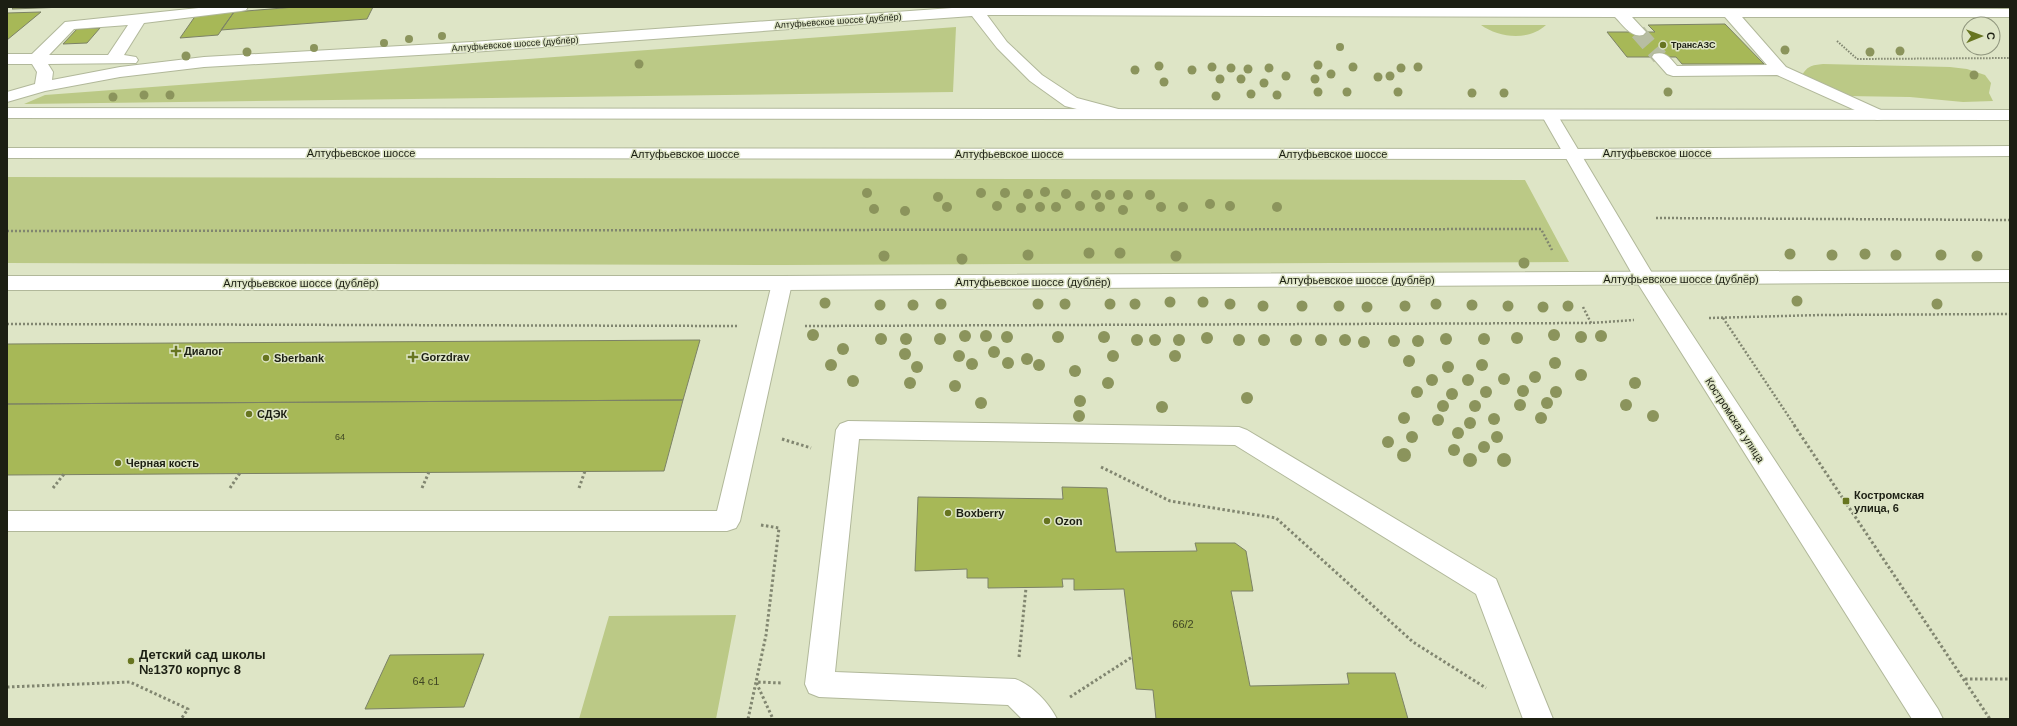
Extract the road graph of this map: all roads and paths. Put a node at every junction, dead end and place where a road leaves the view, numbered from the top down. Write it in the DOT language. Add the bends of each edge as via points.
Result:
graph roads {
  1 [pos="90,7"];
  2 [pos="241,7"];
  3 [pos="974,9"];
  4 [pos="1376,9"];
  5 [pos="1573,10"];
  6 [pos="1703,10"];
  7 [pos="1620,12"];
  8 [pos="1730,13"];
  9 [pos="2010,13"];
  10 [pos="139,20"];
  11 [pos="70,25"];
  12 [pos="1638,32"];
  13 [pos="1660,57"];
  14 [pos="37,58"];
  15 [pos="2010,58"];
  16 [pos="7,59"];
  17 [pos="1857,59"];
  18 [pos="113,60"];
  19 [pos="204,62"];
  20 [pos="1780,70"];
  21 [pos="43,87"];
  22 [pos="7,97"];
  23 [pos="7,113"];
  24 [pos="1116,114"];
  25 [pos="1877,115"];
  26 [pos="2010,115"];
  27 [pos="1550,116"];
  28 [pos="2010,152"];
  29 [pos="7,153"];
  30 [pos="1571,154"];
  31 [pos="1656,218"];
  32 [pos="2010,220"];
  33 [pos="1541,229"];
  34 [pos="7,231"];
  35 [pos="2010,276"];
  36 [pos="1645,279"];
  37 [pos="7,283"];
  38 [pos="782,283"];
  39 [pos="2010,314"];
  40 [pos="1669,318"];
  41 [pos="1723,318"];
  42 [pos="7,324"];
  43 [pos="772,326"];
  44 [pos="747,430"];
  45 [pos="845,458"];
  46 [pos="1099,465"];
  47 [pos="7,521"];
  48 [pos="727,521"];
  49 [pos="1026,588"];
  50 [pos="1132,657"];
  51 [pos="1965,679"];
  52 [pos="2010,679"];
  53 [pos="756,682"];
  54 [pos="7,687"];
  55 [pos="1490,690"];
  56 [pos="1015,692"];
  57 [pos="1041,718"];
  58 [pos="181,719"];
  59 [pos="748,719"];
  60 [pos="773,719"];
  61 [pos="1538,719"];
  62 [pos="1928,719"];
  63 [pos="1990,719"];
  1 -- 11 [label="main road"];
  2 -- 10 [label="main road"];
  3 -- 4 [label="main road, Алтуфьевское шоссе (дублёр)"];
  3 -- 19 [label="main road, Алтуфьевское шоссе (дублёр)" via="472,47"];
  3 -- 24 [label="main road" via="1002,45 1036,78 1070,102"];
  4 -- 5 [label="main road, Алтуфьевское шоссе (дублёр)"];
  5 -- 7 [label="main road, Алтуфьевское шоссе (дублёр)"];
  6 -- 7 [label="main road, Алтуфьевское шоссе (дублёр)"];
  6 -- 8 [label="main road, Алтуфьевское шоссе (дублёр)"];
  7 -- 12 [label="main road"];
  8 -- 9 [label="main road, Алтуфьевское шоссе (дублёр)"];
  8 -- 20 [label="main road"];
  10 -- 11 [label="main road"];
  10 -- 18 [label="main road"];
  11 -- 14 [label="main road"];
  13 -- 20 [label="main road" via="1673,71"];
  14 -- 16 [label="main road"];
  14 -- 18 [label="main road"];
  14 -- 21 [label="main road" via="45,72"];
  15 -- 17 [label="path"];
  18 -- 19 [label="main road"];
  19 -- 21 [label="main road, Алтуфьевское шоссе (дублёр)" via="120,72"];
  20 -- 25 [label="main road"];
  21 -- 22 [label="main road, Алтуфьевское шоссе (дублёр)"];
  23 -- 24 [label="main road"];
  24 -- 27 [label="main road"];
  25 -- 26 [label="main road"];
  25 -- 27 [label="main road"];
  27 -- 30 [label="main road, Костромская улица"];
  28 -- 30 [label="main road, Алтуфьевское шоссе"];
  29 -- 30 [label="main road, Алтуфьевское шоссе"];
  30 -- 36 [label="main road, Костромская улица"];
  31 -- 32 [label="path"];
  33 -- 34 [label="path"];
  35 -- 36 [label="main road, Алтуфьевское шоссе (дублёр)"];
  36 -- 38 [label="main road, Алтуфьевское шоссе (дублёр)"];
  36 -- 40 [label="main road, Костромская улица"];
  37 -- 38 [label="main road, Алтуфьевское шоссе (дублёр)"];
  38 -- 43 [label="main road"];
  39 -- 41 [label="path"];
  40 -- 41 [label="path"];
  40 -- 43 [label="path" via="1591,323"];
  40 -- 62 [label="main road, Костромская улица"];
  41 -- 51 [label="path"];
  42 -- 43 [label="path"];
  43 -- 44 [label="main road"];
  44 -- 45 [label="path"];
  44 -- 48 [label="main road"];
  45 -- 56 [label="main road" via="819,684"];
  45 -- 61 [label="main road" via="848,430 1239,436 1487,587"];
  46 -- 55 [label="path" via="1170,501 1276,518 1413,642"];
  47 -- 48 [label="main road"];
  48 -- 53 [label="path" via="779,528 766,635"];
  49 -- 56 [label="path"];
  50 -- 57 [label="path"];
  51 -- 52 [label="path"];
  51 -- 63 [label="path"];
  53 -- 59 [label="path"];
  53 -- 60 [label="path"];
  54 -- 58 [label="path" via="130,682 188,708"];
  56 -- 57 [label="main road"];
}
